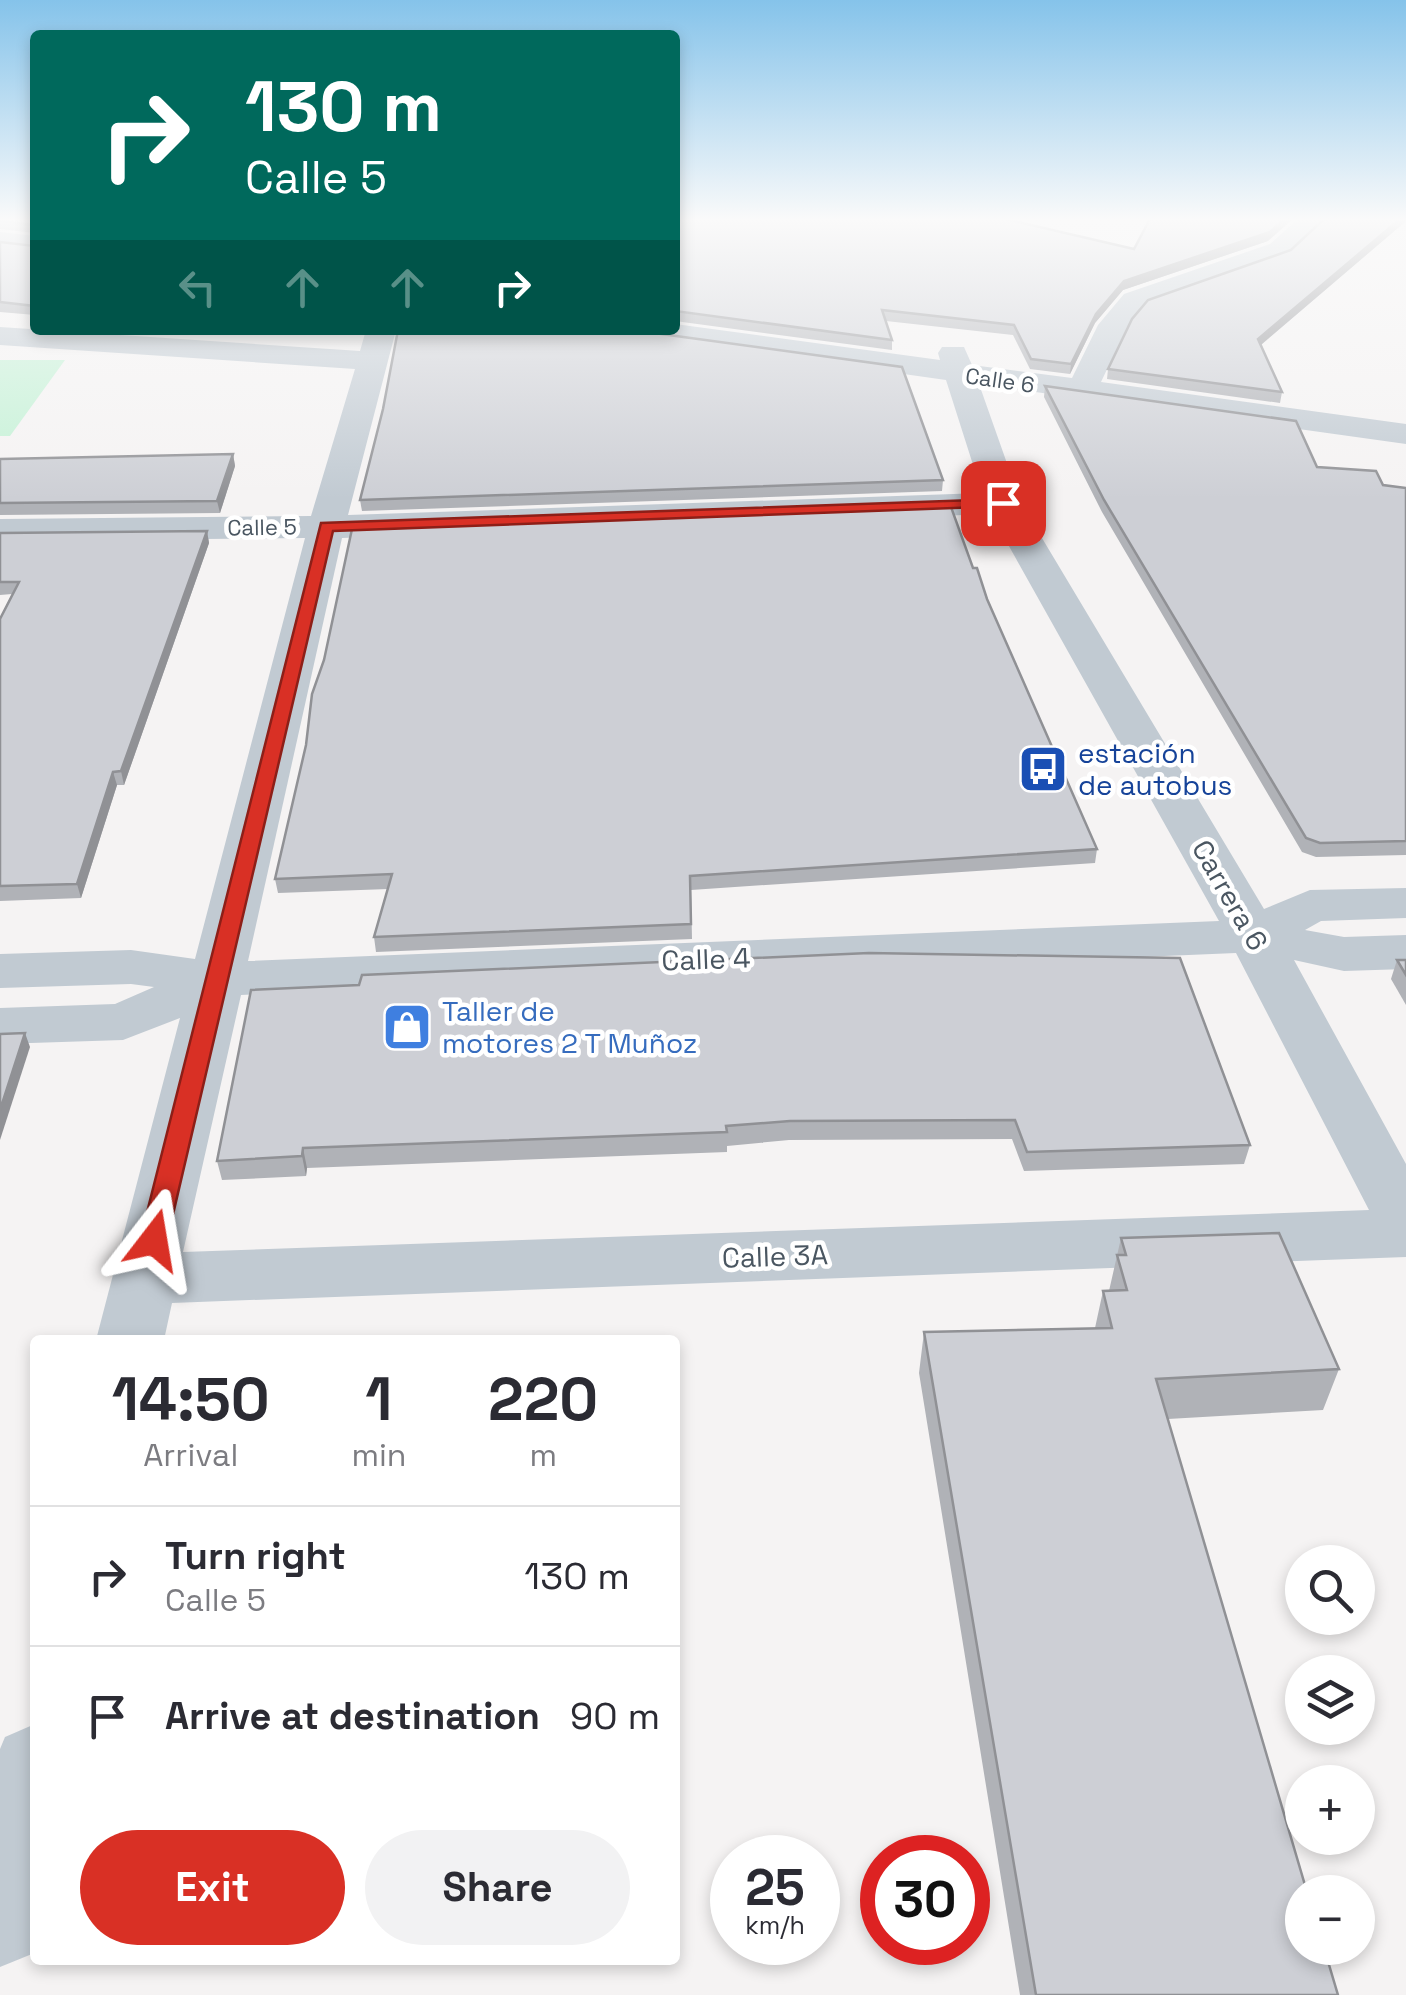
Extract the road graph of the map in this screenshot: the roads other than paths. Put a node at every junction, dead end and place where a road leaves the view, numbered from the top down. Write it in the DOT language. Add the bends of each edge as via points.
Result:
graph roads {
  1 [pos="1124,312"];
  2 [pos="680,315"];
  3 [pos="680,333"];
  4 [pos="0,336"];
  5 [pos="377,346"];
  6 [pos="956,363"];
  7 [pos="1086,382"];
  8 [pos="1406,411"];
  9 [pos="1406,434"];
  10 [pos="1003,503"];
  11 [pos="326,527"];
  12 [pos="0,530"];
  13 [pos="1406,903"];
  14 [pos="1254,936"];
  15 [pos="1406,952"];
  16 [pos="0,971"];
  17 [pos="219,979"];
  18 [pos="0,1026"];
  19 [pos="1406,1221"];
  20 [pos="1406,1233"];
  21 [pos="144,1279"];
  22 [pos="131,1335"];
  23 [pos="30,1788"];
  24 [pos="0,1922"];
  1 -- 7 [label="street"];
  2 -- 6 [label="street, Calle 6"];
  3 -- 6 [label="street, Calle 6"];
  4 -- 5 [label="street"];
  5 -- 11 [label="street"];
  6 -- 7 [label="street, Calle 6"];
  6 -- 10 [label="street, Carrera 6"];
  7 -- 8 [label="street, Calle 6"];
  7 -- 9 [label="street, Calle 6"];
  10 -- 11 [label="street, Calle 5"];
  10 -- 14 [label="street, Carrera 6"];
  11 -- 12 [label="street, Calle 5"];
  11 -- 17 [label="street"];
  13 -- 14 [label="street, Calle 4" via="1310,906"];
  14 -- 15 [label="street" via="1344,954"];
  14 -- 17 [label="street, Calle 4"];
  14 -- 19 [label="street, Carrera 6"];
  16 -- 17 [label="street, Calle 4" via="131,967"];
  17 -- 18 [label="street" via="122,1022"];
  17 -- 21 [label="street"];
  20 -- 21 [label="street, Calle 3A"];
  21 -- 22 [label="street"];
  23 -- 24 [label="street"];
}
